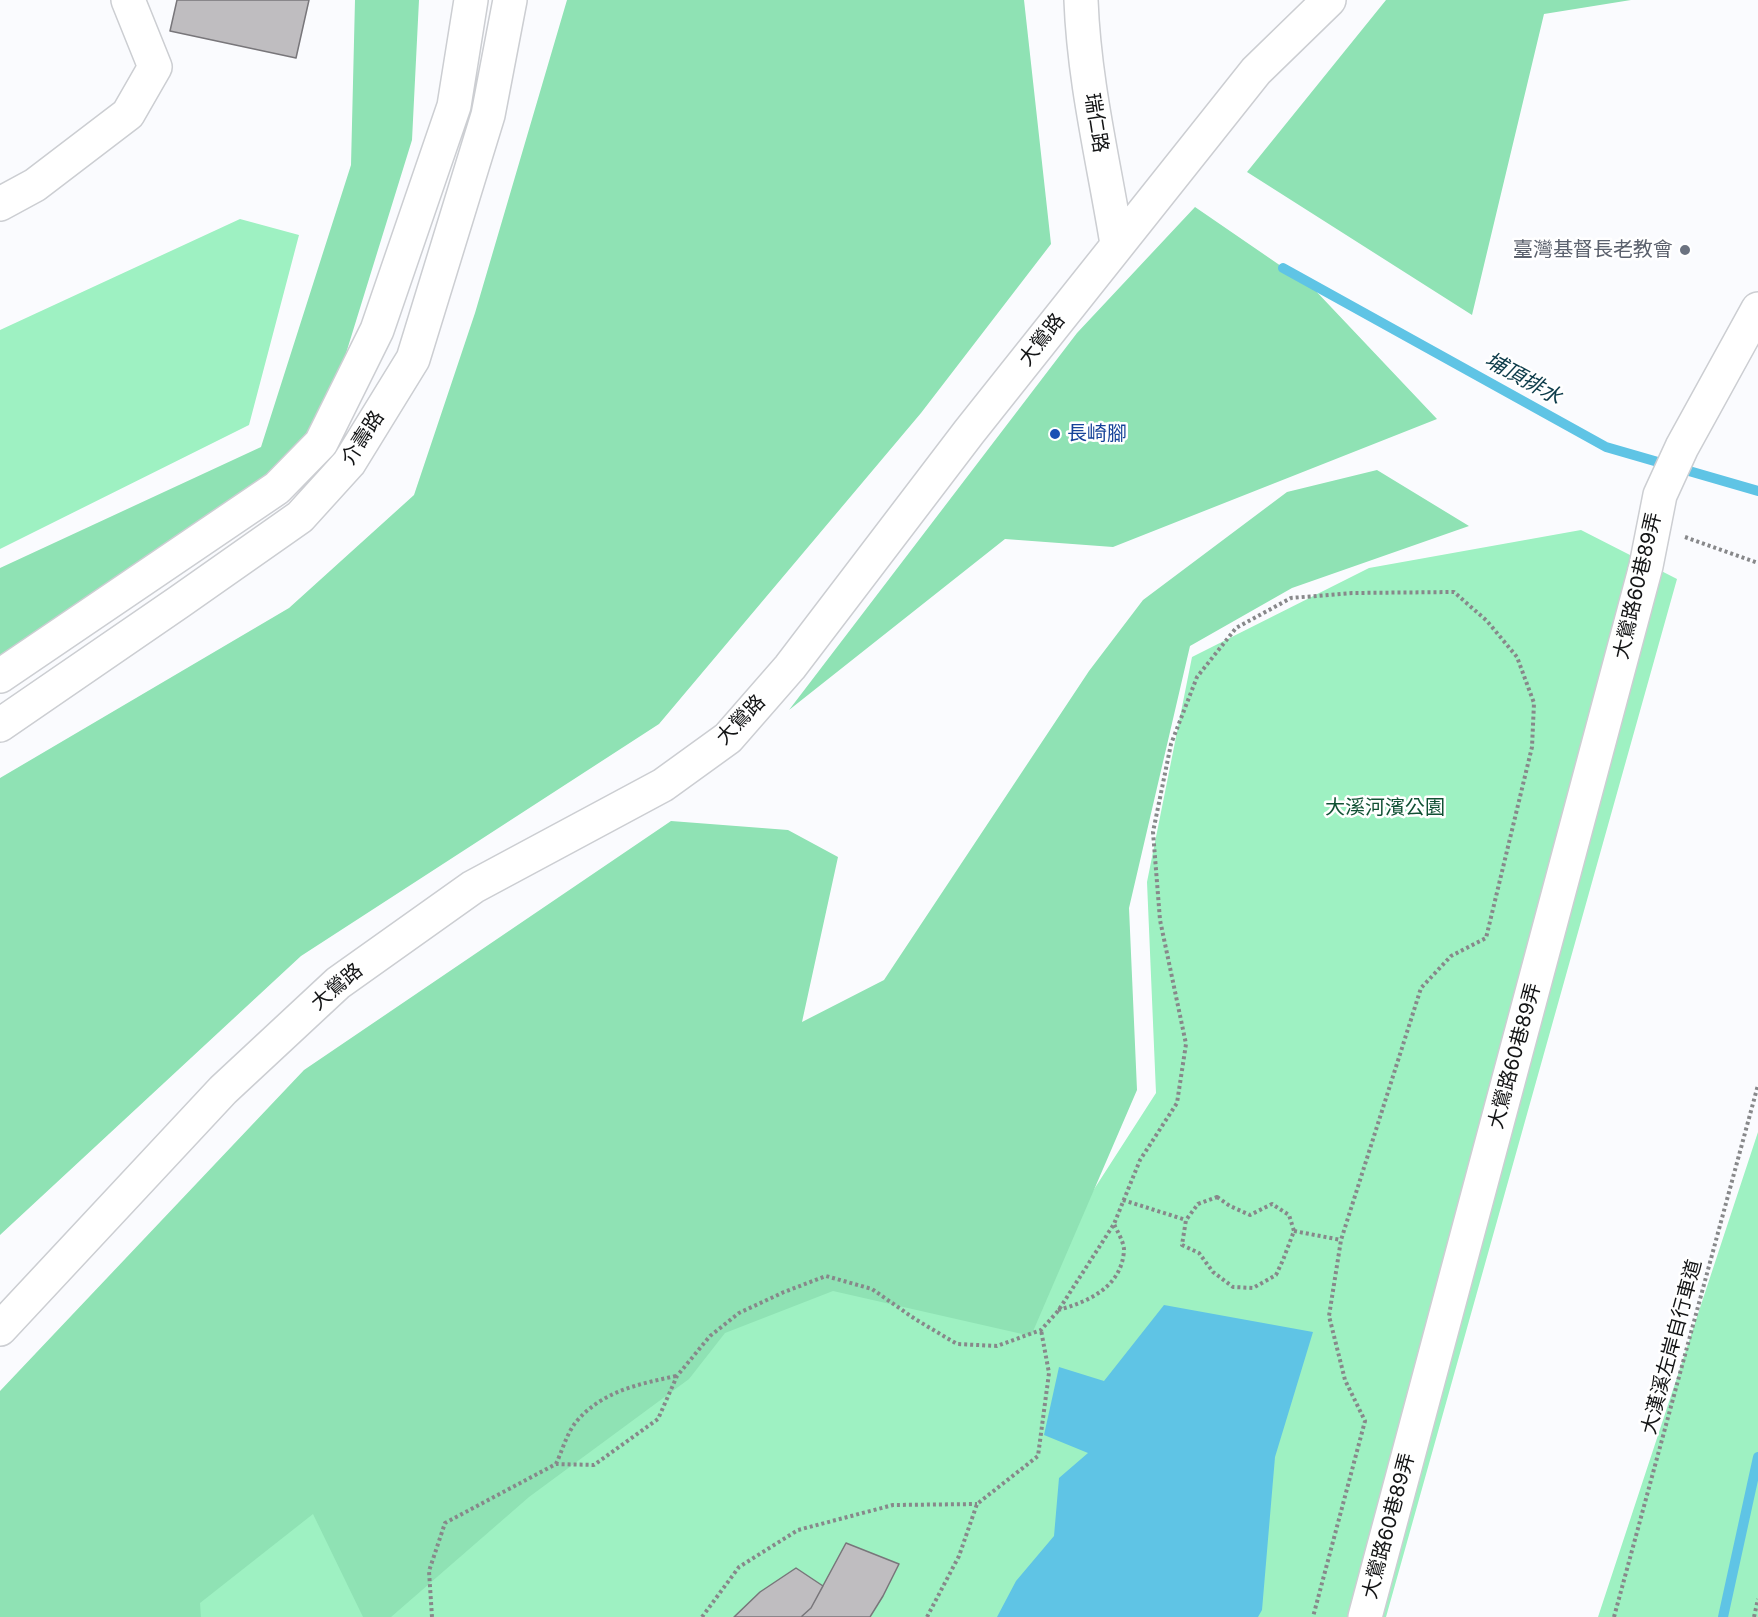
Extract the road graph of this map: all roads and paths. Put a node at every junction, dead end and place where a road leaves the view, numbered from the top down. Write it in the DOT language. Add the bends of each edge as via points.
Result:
graph roads {
  1 [pos="129,0"];
  2 [pos="471,0"];
  3 [pos="510,0"];
  4 [pos="1082,0"];
  5 [pos="1329,0"];
  6 [pos="0,204"];
  7 [pos="1117,244"];
  8 [pos="1758,309"];
  9 [pos="1681,530"];
  10 [pos="1758,563"];
  11 [pos="0,676"];
  12 [pos="0,725"];
  13 [pos="1758,1085"];
  14 [pos="1124,1200"];
  15 [pos="1186,1220"];
  16 [pos="1114,1224"];
  17 [pos="1294,1231"];
  18 [pos="1341,1240"];
  19 [pos="1058,1311"];
  20 [pos="0,1329"];
  21 [pos="1041,1330"];
  22 [pos="677,1376"];
  23 [pos="556,1464"];
  24 [pos="977,1504"];
  25 [pos="1758,1599"];
  26 [pos="432,1617"];
  27 [pos="702,1617"];
  28 [pos="927,1617"];
  29 [pos="1313,1617"];
  30 [pos="1365,1617"];
  31 [pos="1614,1617"];
  32 [pos="1754,1617"];
  1 -- 6 [label="street" via="155,67 128,114 35,185"];
  2 -- 11 [label="street, 介壽路" via="454,106 377,330 321,443 277,488"];
  3 -- 12 [label="street, 介壽路" via="488,115 413,359 349,463 300,517"];
  4 -- 7 [label="street, 瑞仁路" via="1097,141"];
  5 -- 7 [label="street, 大鶯路" via="1256,71"];
  7 -- 20 [label="street, 大鶯路" via="790,667 728,738 663,785 473,886 338,983 224,1090"];
  8 -- 30 [label="street, 大鶯路60巷89弄" via="1660,495 1646,566"];
  9 -- 10 [label="path" via="1683,536"];
  13 -- 31 [label="path, 大漢溪左岸自行車道"];
  14 -- 15 [label="path"];
  14 -- 16 [label="path"];
  14 -- 18 [label="path" via="1140,1160 1177,1103 1186,1044 1160,920 1153,832 1171,744 1197,677 1236,628 1291,598 1454,592 1487,621 1517,657 1534,703 1532,747 1486,938 1451,956 1421,988"];
  15 -- 17 [label="path" via="1198,1204 1217,1197 1250,1215 1272,1204 1289,1215"];
  15 -- 17 [label="path" via="1182,1245 1199,1253 1213,1272 1233,1287 1253,1288 1276,1275"];
  16 -- 19 [label="path"];
  16 -- 19 [label="path" via="1124,1248 1119,1271 1096,1295"];
  17 -- 18 [label="path"];
  18 -- 29 [label="path" via="1329,1316 1345,1380 1365,1421"];
  19 -- 21 [label="path"];
  21 -- 22 [label="path" via="997,1346 957,1344 872,1289 826,1276 739,1313 710,1336"];
  21 -- 24 [label="path" via="1049,1373 1038,1456"];
  22 -- 23 [label="path" via="636,1384 603,1398 575,1423"];
  22 -- 23 [label="path" via="658,1419 594,1465"];
  23 -- 26 [label="path" via="445,1523 429,1571"];
  24 -- 27 [label="path" via="893,1505 798,1530 739,1567"];
  24 -- 28 [label="path" via="959,1556"];
  25 -- 32 [label="path"];
}
